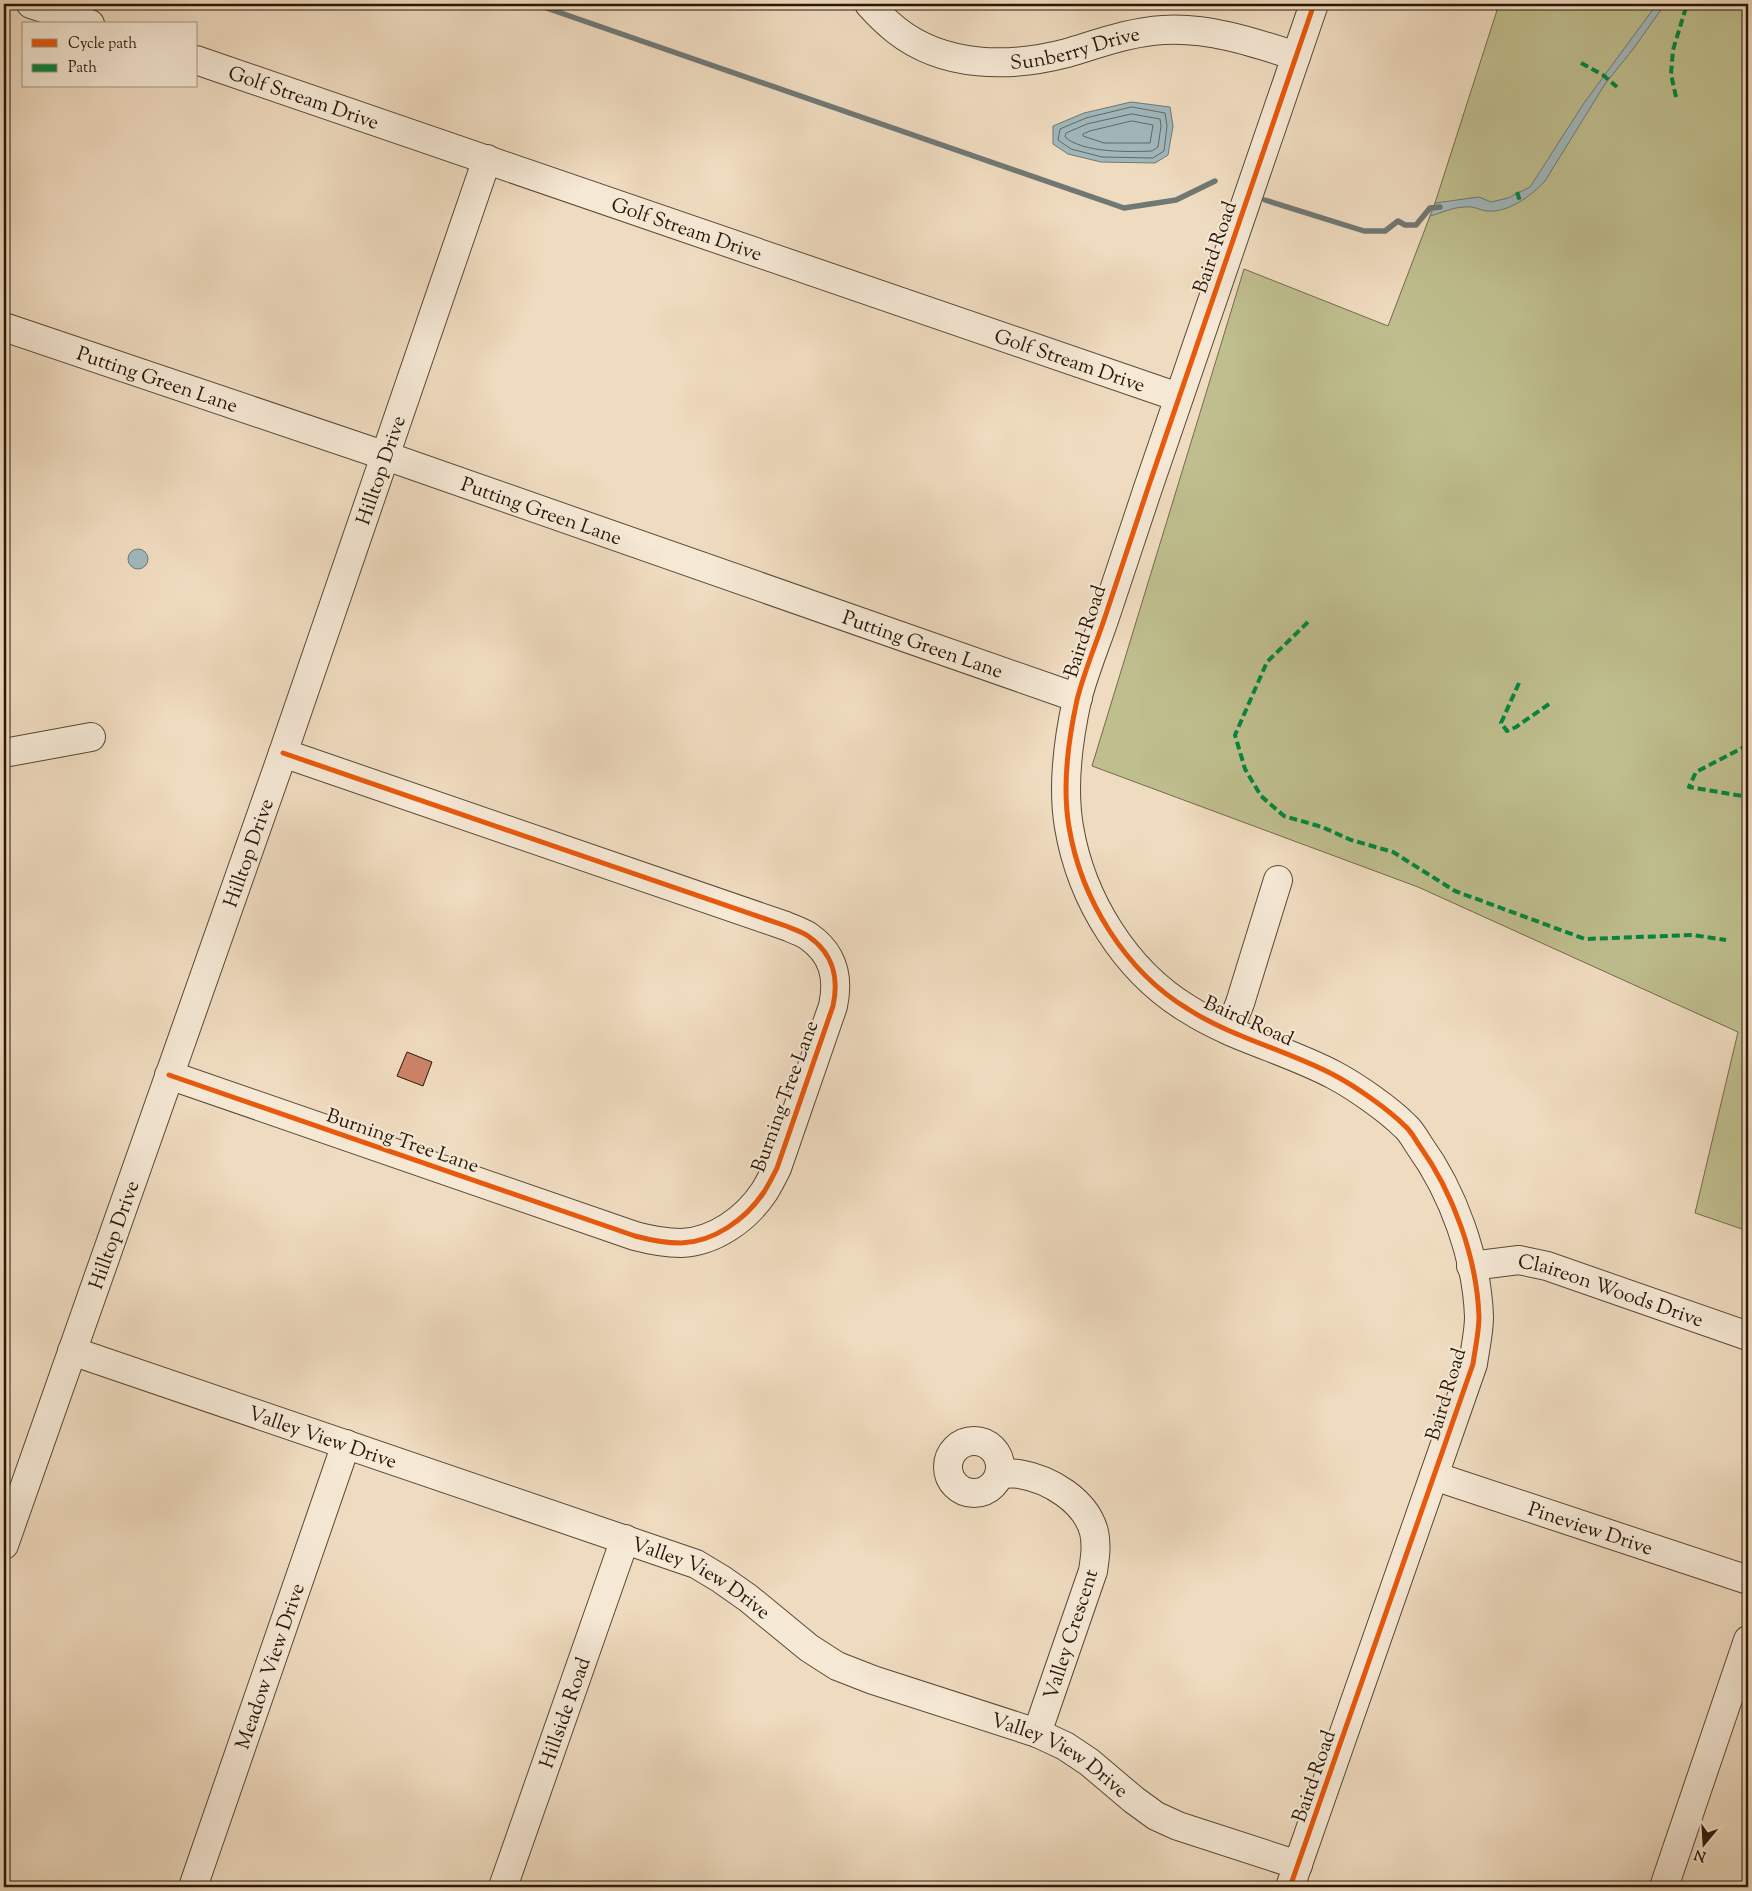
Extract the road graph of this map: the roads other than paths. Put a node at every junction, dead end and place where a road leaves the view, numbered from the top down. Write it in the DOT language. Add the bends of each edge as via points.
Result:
graph roads {
  1 [pos="31,4"];
  2 [pos="869,4"];
  3 [pos="1314,4"];
  4 [pos="84,22"];
  5 [pos="1296,56"];
  6 [pos="198,61"];
  7 [pos="487,159"];
  8 [pos="4,327"];
  9 [pos="1178,397"];
  10 [pos="386,456"];
  11 [pos="1078,698"];
  12 [pos="91,737"];
  13 [pos="4,753"];
  14 [pos="283,754"];
  15 [pos="1278,880"];
  16 [pos="1229,1030"];
  17 [pos="169,1075"];
  18 [pos="1471,1266"];
  19 [pos="1748,1336"];
  20 [pos="72,1351"];
  21 [pos="346,1444"];
  22 [pos="1000,1474"];
  23 [pos="1434,1476"];
  24 [pos="625,1538"];
  25 [pos="4,1545"];
  26 [pos="1748,1580"];
  27 [pos="1748,1640"];
  28 [pos="1037,1733"];
  29 [pos="1294,1876"];
  30 [pos="193,1887"];
  31 [pos="503,1887"];
  32 [pos="1664,1887"];
  1 -- 4 [label="street"];
  2 -- 5 [label="street, Sunberry Drive" via="897,31 915,42 932,51 974,62 1040,59 1140,32 1164,30 1219,34"];
  3 -- 5 [label="street, Baird Road"];
  5 -- 9 [label="street, Baird Road"];
  6 -- 7 [label="street, Golf Stream Drive"];
  7 -- 9 [label="street, Golf Stream Drive"];
  7 -- 10 [label="street, Hilltop Drive"];
  8 -- 10 [label="street, Putting Green Lane"];
  9 -- 11 [label="street, Baird Road"];
  10 -- 11 [label="street, Putting Green Lane"];
  10 -- 14 [label="street, Hilltop Drive"];
  11 -- 16 [label="street, Baird Road" via="1068,759 1068,821 1075,856 1088,891 1123,950 1152,982 1186,1008"];
  12 -- 13 [label="street"];
  14 -- 17 [label="street, Hilltop Drive"];
  14 -- 17 [label="street, Burning Tree Lane" via="808,936 825,952 834,969 837,988 777,1168 748,1212 728,1228 682,1243 658,1242"];
  15 -- 16 [label="street"];
  16 -- 18 [label="street, Baird Road" via="1337,1076 1406,1126 1442,1180"];
  17 -- 20 [label="street, Hilltop Drive"];
  18 -- 19 [label="street, Claireon Woods Drive" via="1519,1260 1547,1266"];
  18 -- 23 [label="street, Baird Road" via="1479,1320 1473,1364"];
  20 -- 21 [label="street, Valley View Drive"];
  20 -- 25 [label="street, Hilltop Drive"];
  21 -- 24 [label="street, Valley View Drive"];
  21 -- 30 [label="street, Meadow View Drive"];
  22 -- 28 [label="street, Valley Crescent" via="1019,1474 1059,1489 1077,1503 1094,1533 1093,1571"];
  23 -- 26 [label="street, Pineview Drive"];
  23 -- 29 [label="street, Baird Road"];
  24 -- 28 [label="street, Valley View Drive" via="696,1564 722,1579 809,1648 838,1666"];
  24 -- 31 [label="street, Hillside Road"];
  27 -- 32 [label="street"];
  28 -- 29 [label="street, Valley View Drive" via="1089,1762 1156,1816"];
}
